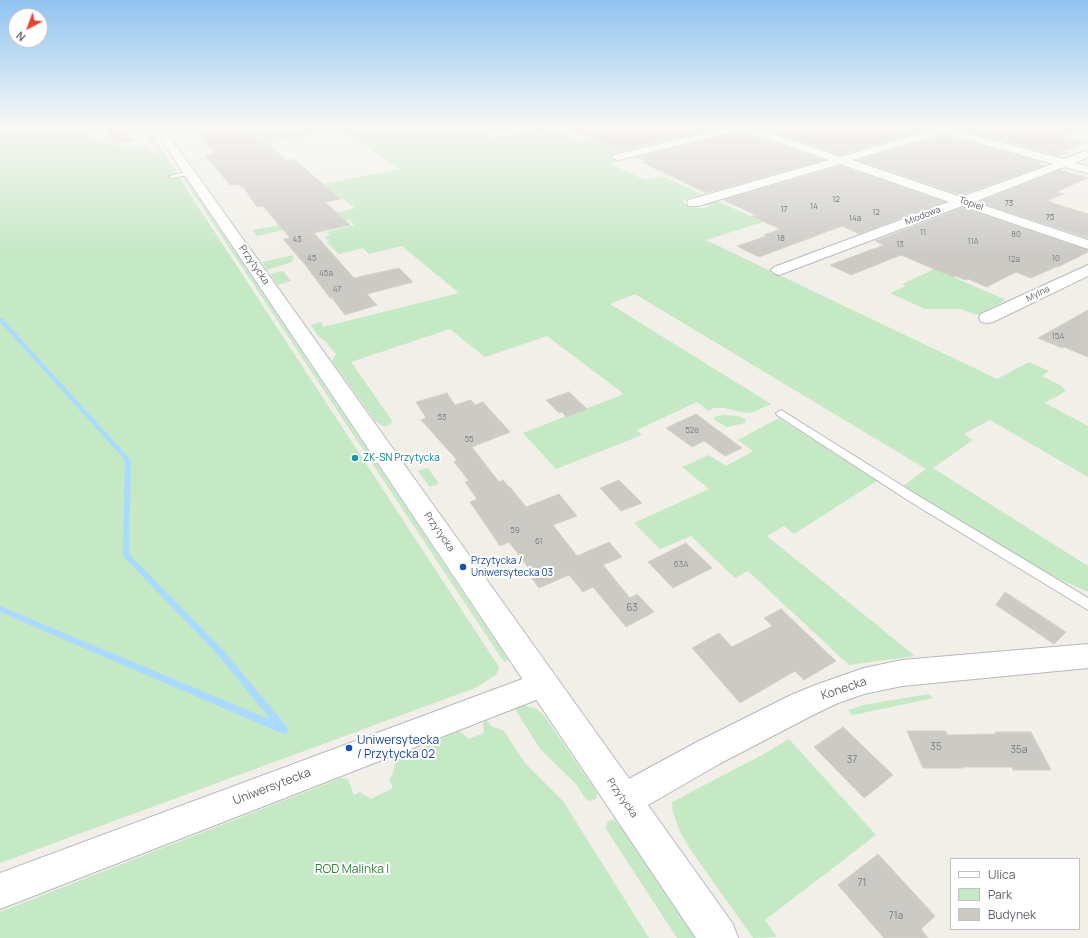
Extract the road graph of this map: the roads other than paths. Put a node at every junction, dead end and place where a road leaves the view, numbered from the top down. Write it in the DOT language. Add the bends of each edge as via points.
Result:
graph roads {
  1 [pos="179,170"];
  2 [pos="807,170"];
  3 [pos="870,170"];
  4 [pos="1045,170"];
  5 [pos="961,201"];
  6 [pos="693,202"];
  7 [pos="1088,245"];
  8 [pos="779,270"];
  9 [pos="1088,270"];
  10 [pos="987,318"];
  11 [pos="781,413"];
  12 [pos="1088,605"];
  13 [pos="1088,656"];
  14 [pos="544,684"];
  15 [pos="624,800"];
  16 [pos="0,891"];
  17 [pos="719,938"];
  1 -- 14 [label="street, Przytycka"];
  2 -- 6 [label="street"];
  3 -- 5 [label="street, Topiel"];
  4 -- 5 [label="street, Miodowa"];
  5 -- 7 [label="street, Topiel"];
  5 -- 8 [label="street, Miodowa"];
  9 -- 10 [label="street, Mylna"];
  11 -- 12 [label="lane" via="913,498"];
  13 -- 15 [label="street, Konecka" via="902,673 864,681 802,705"];
  14 -- 15 [label="street, Przytycka"];
  14 -- 16 [label="street, Uniwersytecka"];
  15 -- 17 [label="street, Przytycka"];
}
